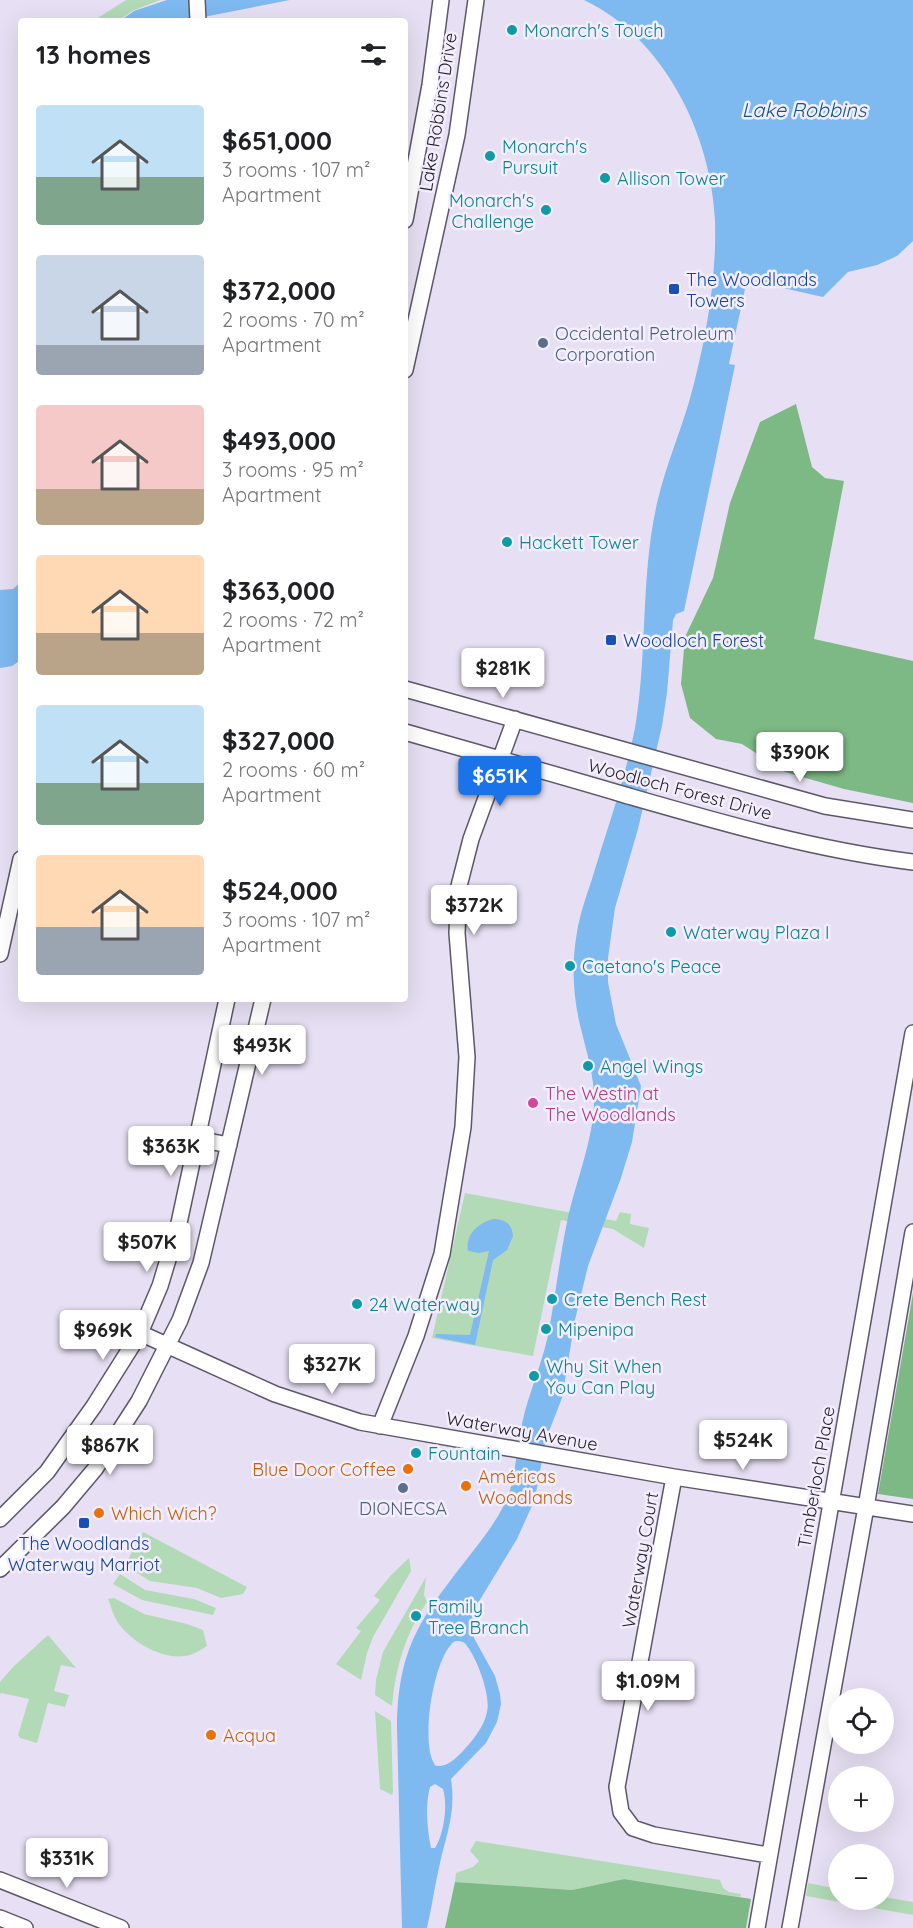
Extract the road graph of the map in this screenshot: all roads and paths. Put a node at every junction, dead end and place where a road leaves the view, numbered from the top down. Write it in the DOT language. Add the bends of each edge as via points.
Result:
graph roads {
  1 [pos="197,0"];
  2 [pos="476,0"];
  3 [pos="440,5"];
  4 [pos="198,18"];
  5 [pos="408,204"];
  6 [pos="410,327"];
  7 [pos="408,344"];
  8 [pos="408,689"];
  9 [pos="515,719"];
  10 [pos="408,733"];
  11 [pos="500,759"];
  12 [pos="913,820"];
  13 [pos="913,862"];
  14 [pos="18,873"];
  15 [pos="0,954"];
  16 [pos="226,1002"];
  17 [pos="262,1002"];
  18 [pos="913,1033"];
  19 [pos="197,1139"];
  20 [pos="229,1145"];
  21 [pos="913,1232"];
  22 [pos="140,1333"];
  23 [pos="168,1345"];
  24 [pos="380,1426"];
  25 [pos="674,1478"];
  26 [pos="832,1501"];
  27 [pos="866,1507"];
  28 [pos="913,1514"];
  29 [pos="0,1519"];
  30 [pos="0,1569"];
  31 [pos="768,1855"];
  32 [pos="0,1880"];
  33 [pos="0,1918"];
  34 [pos="86,1921"];
  35 [pos="25,1928"];
  36 [pos="121,1928"];
  37 [pos="757,1928"];
  38 [pos="790,1928"];
  1 -- 4 [label="street"];
  2 -- 6 [label="street, Lake Robbins Drive" via="457,135"];
  3 -- 5 [label="street, Lake Robbins Drive" via="432,75"];
  6 -- 7 [label="street, Lake Robbins Drive"];
  8 -- 9 [label="street, Woodloch Forest Drive"];
  9 -- 11 [label="street"];
  9 -- 12 [label="street, Woodloch Forest Drive" via="825,806"];
  10 -- 11 [label="street, Woodloch Forest Drive"];
  11 -- 13 [label="street, Woodloch Forest Drive" via="795,840"];
  11 -- 24 [label="street" via="468,848 459,886 457,933 467,1057 463,1127 450,1213 442,1254 416,1336"];
  14 -- 15 [label="street"];
  16 -- 19 [label="street"];
  17 -- 20 [label="street"];
  18 -- 26 [label="street, Timberloch Place"];
  19 -- 20 [label="street"];
  19 -- 22 [label="street" via="167,1265"];
  20 -- 23 [label="street" via="201,1263"];
  21 -- 27 [label="street"];
  22 -- 23 [label="street, Waterway Avenue"];
  22 -- 29 [label="street" via="47,1472"];
  23 -- 24 [label="street, Waterway Avenue" via="275,1394"];
  23 -- 30 [label="street" via="129,1418 95,1469"];
  24 -- 25 [label="street, Waterway Avenue"];
  25 -- 26 [label="street, Waterway Avenue"];
  25 -- 31 [label="street, Waterway Court" via="617,1787 621,1812 633,1828"];
  26 -- 27 [label="street, Waterway Avenue"];
  26 -- 31 [label="street, Timberloch Place"];
  27 -- 28 [label="street, Waterway Avenue"];
  27 -- 38 [label="street"];
  31 -- 37 [label="street, Timberloch Place"];
  32 -- 34 [label="street"];
  33 -- 35 [label="street"];
  34 -- 36 [label="street"];
}
